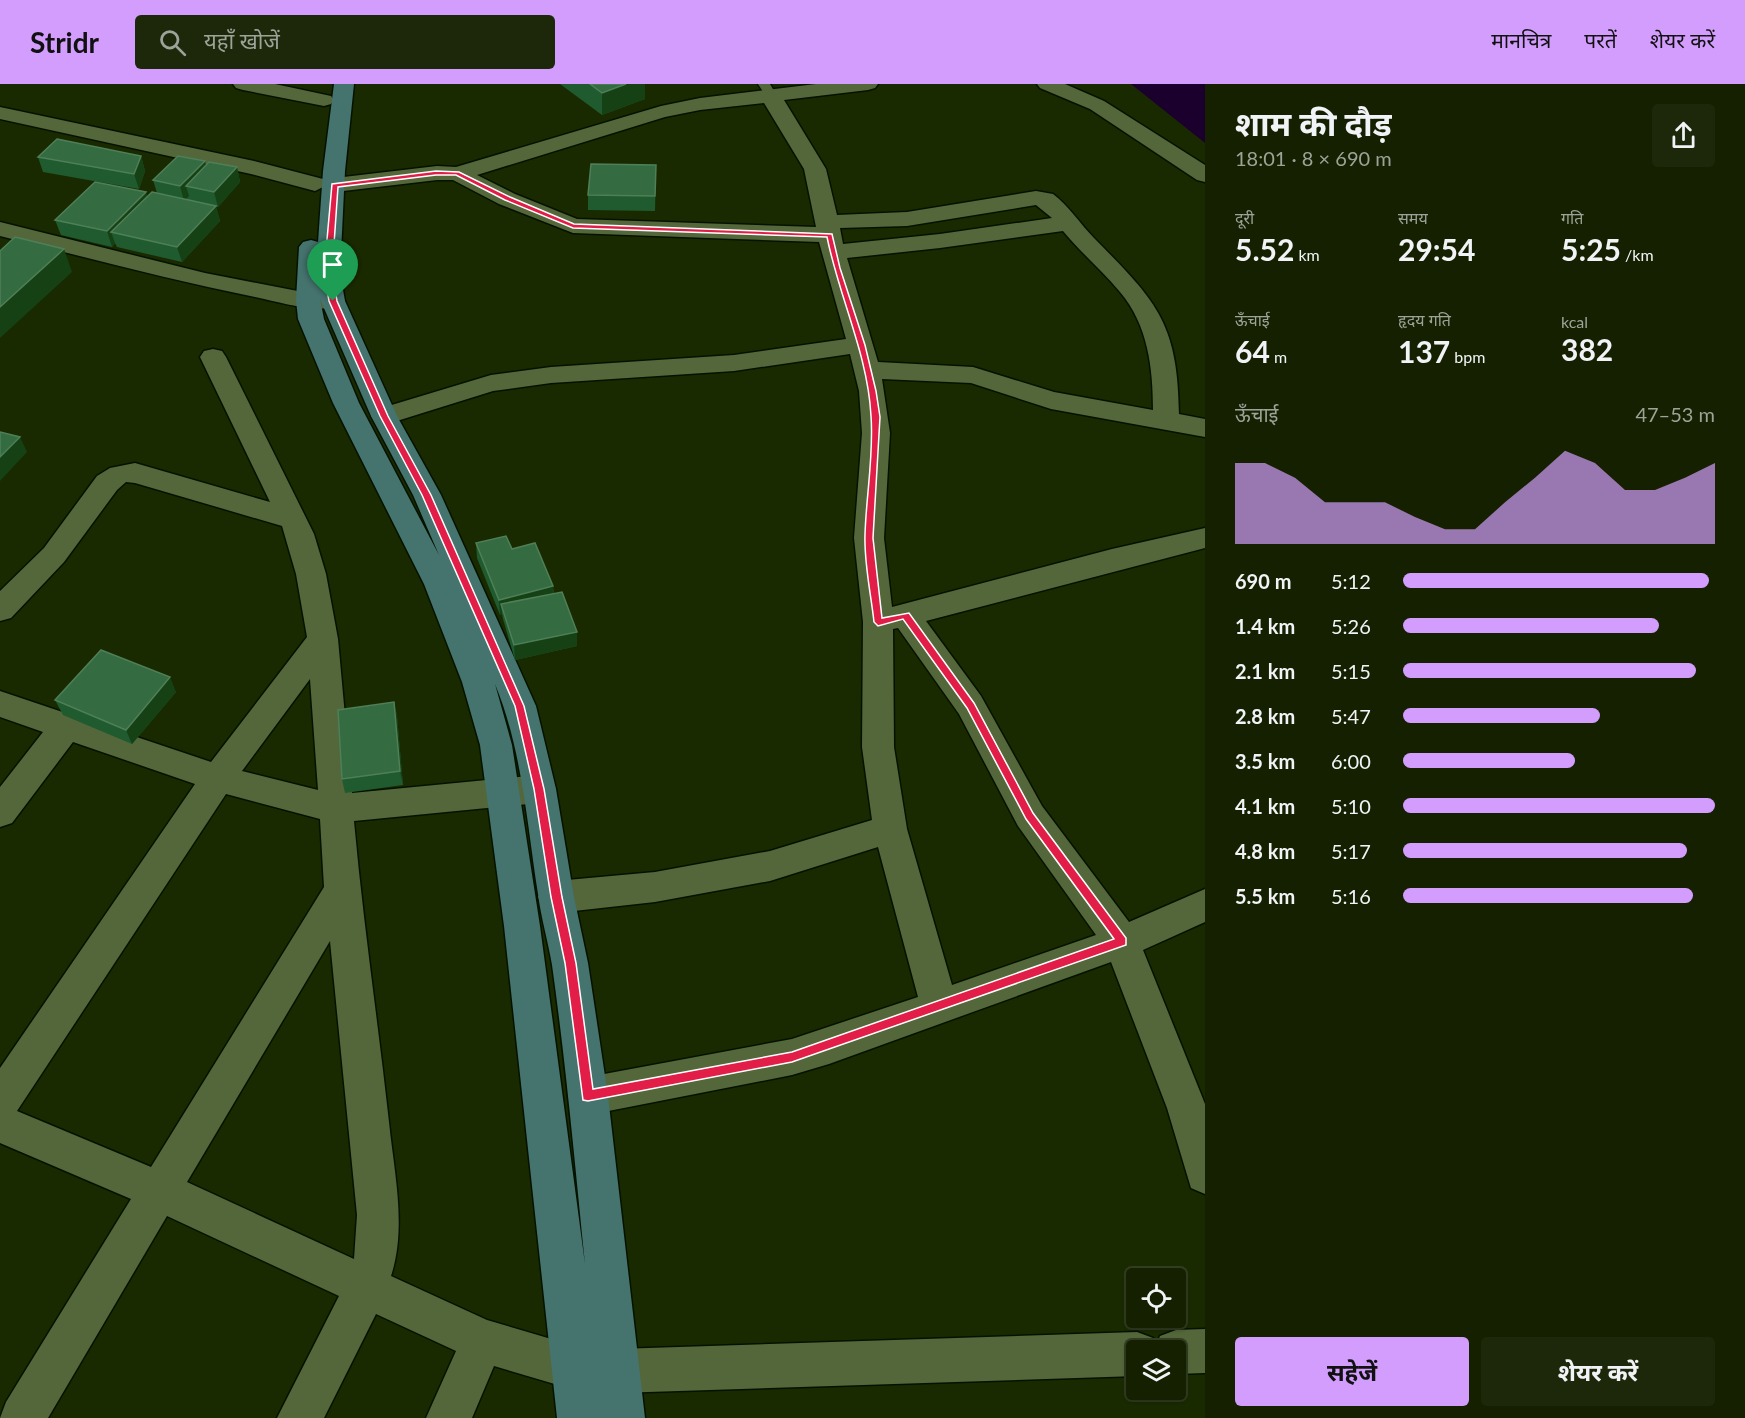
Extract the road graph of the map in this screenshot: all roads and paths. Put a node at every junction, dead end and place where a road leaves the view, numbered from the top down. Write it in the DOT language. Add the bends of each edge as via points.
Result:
graph roads {
  1 [pos="243,84"];
  2 [pos="868,84"];
  3 [pos="1047,84"];
  4 [pos="331,89"];
  5 [pos="768,90"];
  6 [pos="0,113"];
  7 [pos="457,174"];
  8 [pos="1205,175"];
  9 [pos="325,185"];
  10 [pos="0,229"];
  11 [pos="830,237"];
  12 [pos="320,301"];
  13 [pos="213,357"];
  14 [pos="864,357"];
  15 [pos="384,416"];
  16 [pos="1166,420"];
  17 [pos="1205,428"];
  18 [pos="293,519"];
  19 [pos="1205,538"];
  20 [pos="0,610"];
  21 [pos="892,619"];
  22 [pos="322,639"];
  23 [pos="0,704"];
  24 [pos="67,725"];
  25 [pos="218,778"];
  26 [pos="539,789"];
  27 [pos="503,794"];
  28 [pos="334,809"];
  29 [pos="0,813"];
  30 [pos="890,829"];
  31 [pos="342,889"];
  32 [pos="556,897"];
  33 [pos="1205,905"];
  34 [pos="1122,942"];
  35 [pos="939,1006"];
  36 [pos="588,1096"];
  37 [pos="0,1102"];
  38 [pos="0,1123"];
  39 [pos="1202,1150"];
  40 [pos="158,1190"];
  41 [pos="367,1286"];
  42 [pos="483,1341"];
  43 [pos="1205,1351"];
  44 [pos="1186,1352"];
  45 [pos="1126,1354"];
  46 [pos="575,1368"];
  47 [pos="617,1371"];
  48 [pos="22,1418"];
  49 [pos="300,1418"];
  50 [pos="450,1418"];
  51 [pos="580,1418"];
  52 [pos="622,1418"];
  1 -- 4 [label="street"];
  2 -- 5 [label="street"];
  3 -- 8 [label="street" via="1097,105"];
  4 -- 9 [label="street"];
  5 -- 7 [label="street" via="661,112"];
  5 -- 11 [label="street" via="815,169"];
  6 -- 9 [label="street"];
  7 -- 9 [label="street"];
  7 -- 11 [label="street" via="573,226"];
  9 -- 12 [label="street"];
  10 -- 12 [label="street" via="184,276"];
  11 -- 14 [label="street"];
  11 -- 16 [label="street" via="940,241 1066,223 1134,291 1153,324 1162,351"];
  12 -- 15 [label="street"];
  12 -- 27 [label="street" via="311,319 346,403 439,584 478,682 496,745"];
  13 -- 18 [label="street"];
  14 -- 15 [label="street" via="550,375 490,384"];
  14 -- 16 [label="street" via="973,375 1051,400"];
  14 -- 21 [label="street" via="876,417 869,538"];
  15 -- 26 [label="street" via="427,495 520,706"];
  16 -- 17 [label="street"];
  18 -- 20 [label="street" via="124,472 107,483 54,555"];
  18 -- 22 [label="street" via="311,574"];
  19 -- 21 [label="street"];
  21 -- 30 [label="street" via="878,747"];
  21 -- 34 [label="street" via="970,705 1030,816"];
  22 -- 25 [label="street"];
  22 -- 28 [label="street"];
  23 -- 24 [label="street"];
  24 -- 25 [label="street"];
  24 -- 29 [label="street"];
  25 -- 28 [label="street"];
  25 -- 37 [label="street"];
  26 -- 27 [label="street"];
  26 -- 32 [label="street"];
  27 -- 28 [label="street"];
  27 -- 46 [label="street"];
  28 -- 31 [label="street"];
  30 -- 32 [label="street" via="770,866 655,887"];
  30 -- 35 [label="street"];
  31 -- 40 [label="street"];
  31 -- 41 [label="street" via="378,1215 376,1258"];
  32 -- 36 [label="street" via="570,963"];
  33 -- 34 [label="street"];
  34 -- 35 [label="street"];
  34 -- 39 [label="street"];
  35 -- 36 [label="street" via="792,1057"];
  36 -- 47 [label="street"];
  38 -- 40 [label="street"];
  40 -- 41 [label="street"];
  40 -- 48 [label="street"];
  41 -- 42 [label="street"];
  41 -- 49 [label="street"];
  42 -- 46 [label="street"];
  42 -- 50 [label="street"];
  43 -- 44 [label="street"];
  45 -- 47 [label="street"];
  46 -- 47 [label="street"];
  46 -- 51 [label="street"];
  47 -- 52 [label="street"];
}
